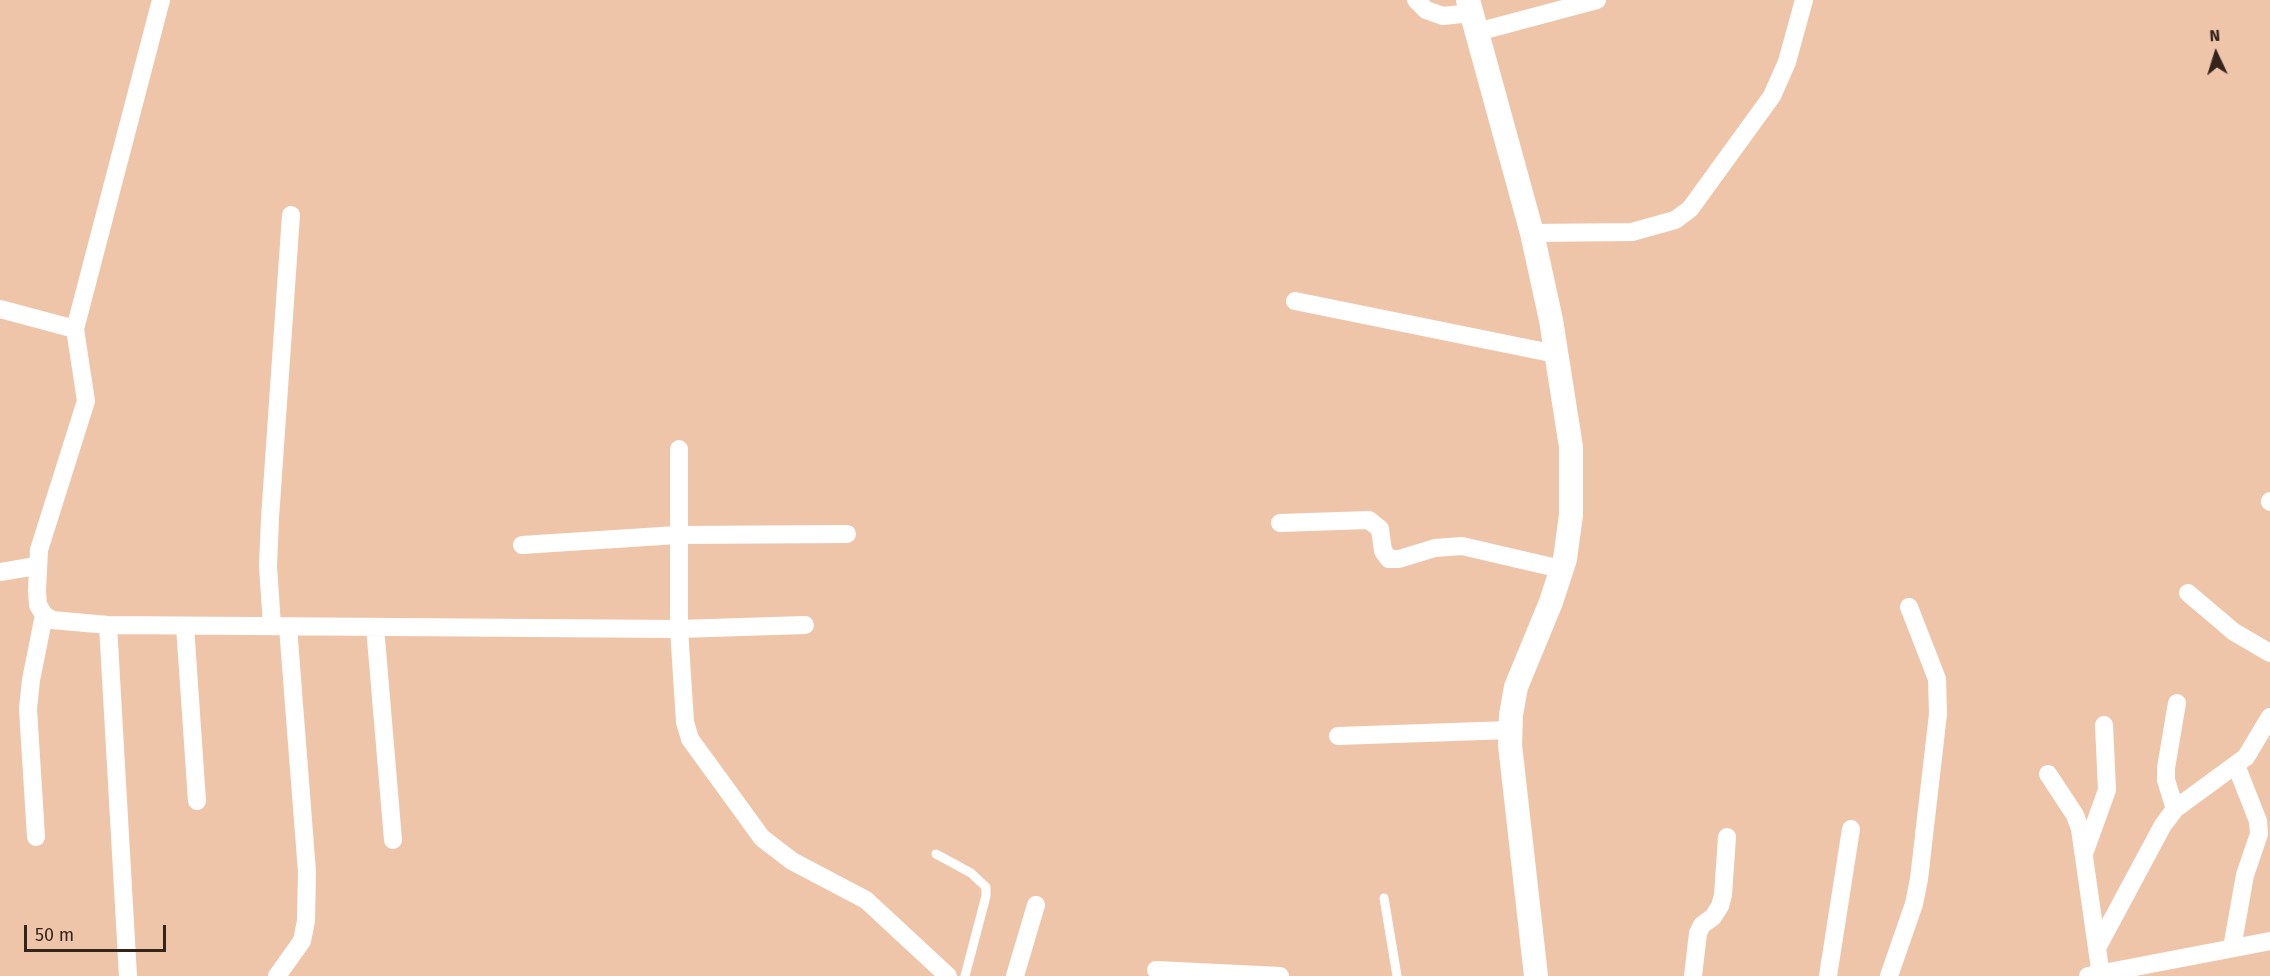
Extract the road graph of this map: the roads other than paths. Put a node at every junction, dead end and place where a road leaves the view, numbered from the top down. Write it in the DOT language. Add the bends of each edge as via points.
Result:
graph roads {
  1 [pos="160,0"];
  2 [pos="1416,0"];
  3 [pos="1597,0"];
  4 [pos="1804,0"];
  5 [pos="1472,15"];
  6 [pos="291,215"];
  7 [pos="1532,232"];
  8 [pos="1295,301"];
  9 [pos="0,309"];
  10 [pos="75,329"];
  11 [pos="1556,354"];
  12 [pos="679,449"];
  13 [pos="1280,523"];
  14 [pos="847,534"];
  15 [pos="677,535"];
  16 [pos="522,545"];
  17 [pos="36,566"];
  18 [pos="1561,569"];
  19 [pos="0,572"];
  20 [pos="2188,593"];
  21 [pos="1909,607"];
  22 [pos="44,615"];
  23 [pos="108,625"];
  24 [pos="805,625"];
  25 [pos="185,626"];
  26 [pos="280,626"];
  27 [pos="375,627"];
  28 [pos="679,629"];
  29 [pos="2270,653"];
  30 [pos="2177,703"];
  31 [pos="2270,717"];
  32 [pos="2104,725"];
  33 [pos="1510,730"];
  34 [pos="1338,736"];
  35 [pos="2236,765"];
  36 [pos="2048,774"];
  37 [pos="197,801"];
  38 [pos="2175,809"];
  39 [pos="1851,829"];
  40 [pos="36,837"];
  41 [pos="1727,837"];
  42 [pos="393,840"];
  43 [pos="2085,851"];
  44 [pos="936,854"];
  45 [pos="1384,898"];
  46 [pos="1036,905"];
  47 [pos="2270,941"];
  48 [pos="2097,948"];
  49 [pos="2232,948"];
  50 [pos="290,968"];
  51 [pos="1155,969"];
  52 [pos="2097,975"];
  53 [pos="128,976"];
  54 [pos="278,976"];
  55 [pos="948,976"];
  56 [pos="965,976"];
  57 [pos="1015,976"];
  58 [pos="1280,976"];
  59 [pos="1397,976"];
  60 [pos="1536,976"];
  61 [pos="1693,976"];
  62 [pos="1828,976"];
  63 [pos="1889,976"];
  1 -- 10 [label="street"];
  2 -- 5 [label="street" via="1426,10 1443,16"];
  3 -- 5 [label="street"];
  4 -- 7 [label="street" via="1787,62 1772,96 1690,209 1675,220 1632,232"];
  5 -- 7 [label="street"];
  6 -- 26 [label="street" via="268,566"];
  7 -- 11 [label="street"];
  8 -- 11 [label="street"];
  9 -- 10 [label="street"];
  10 -- 17 [label="street" via="86,401"];
  11 -- 18 [label="street" via="1571,447 1571,514"];
  12 -- 15 [label="street"];
  13 -- 18 [label="street" via="1369,520 1380,529 1383,551 1389,559 1462,546"];
  14 -- 15 [label="street"];
  15 -- 16 [label="street"];
  15 -- 28 [label="street"];
  17 -- 19 [label="street"];
  17 -- 22 [label="street" via="38,605"];
  18 -- 33 [label="street" via="1516,687"];
  20 -- 29 [label="street" via="2234,632"];
  21 -- 63 [label="street" via="1937,679 1938,714 1919,879"];
  22 -- 23 [label="street" via="52,620"];
  22 -- 40 [label="street" via="28,709"];
  23 -- 25 [label="street"];
  23 -- 53 [label="street"];
  24 -- 28 [label="street"];
  25 -- 26 [label="street"];
  25 -- 37 [label="street"];
  26 -- 27 [label="street"];
  26 -- 50 [label="street" via="307,872 305,931"];
  27 -- 28 [label="street"];
  27 -- 42 [label="street"];
  28 -- 55 [label="street" via="685,722 690,739 762,838 792,861 866,900"];
  30 -- 38 [label="street" via="2166,768"];
  31 -- 35 [label="street" via="2253,749"];
  32 -- 43 [label="street" via="2108,790"];
  33 -- 34 [label="street"];
  33 -- 60 [label="street"];
  35 -- 38 [label="street"];
  35 -- 49 [label="street" via="2259,834 2246,875"];
  36 -- 43 [label="street" via="2075,815"];
  38 -- 48 [label="street"];
  39 -- 62 [label="street"];
  41 -- 61 [label="street" via="1724,895 1713,917 1698,933"];
  43 -- 48 [label="street"];
  44 -- 56 [label="lane" via="981,880 986,887"];
  45 -- 59 [label="lane"];
  46 -- 57 [label="street"];
  47 -- 49 [label="street"];
  48 -- 52 [label="street"];
  49 -- 52 [label="street"];
  50 -- 54 [label="street"];
  51 -- 58 [label="street"];
}
